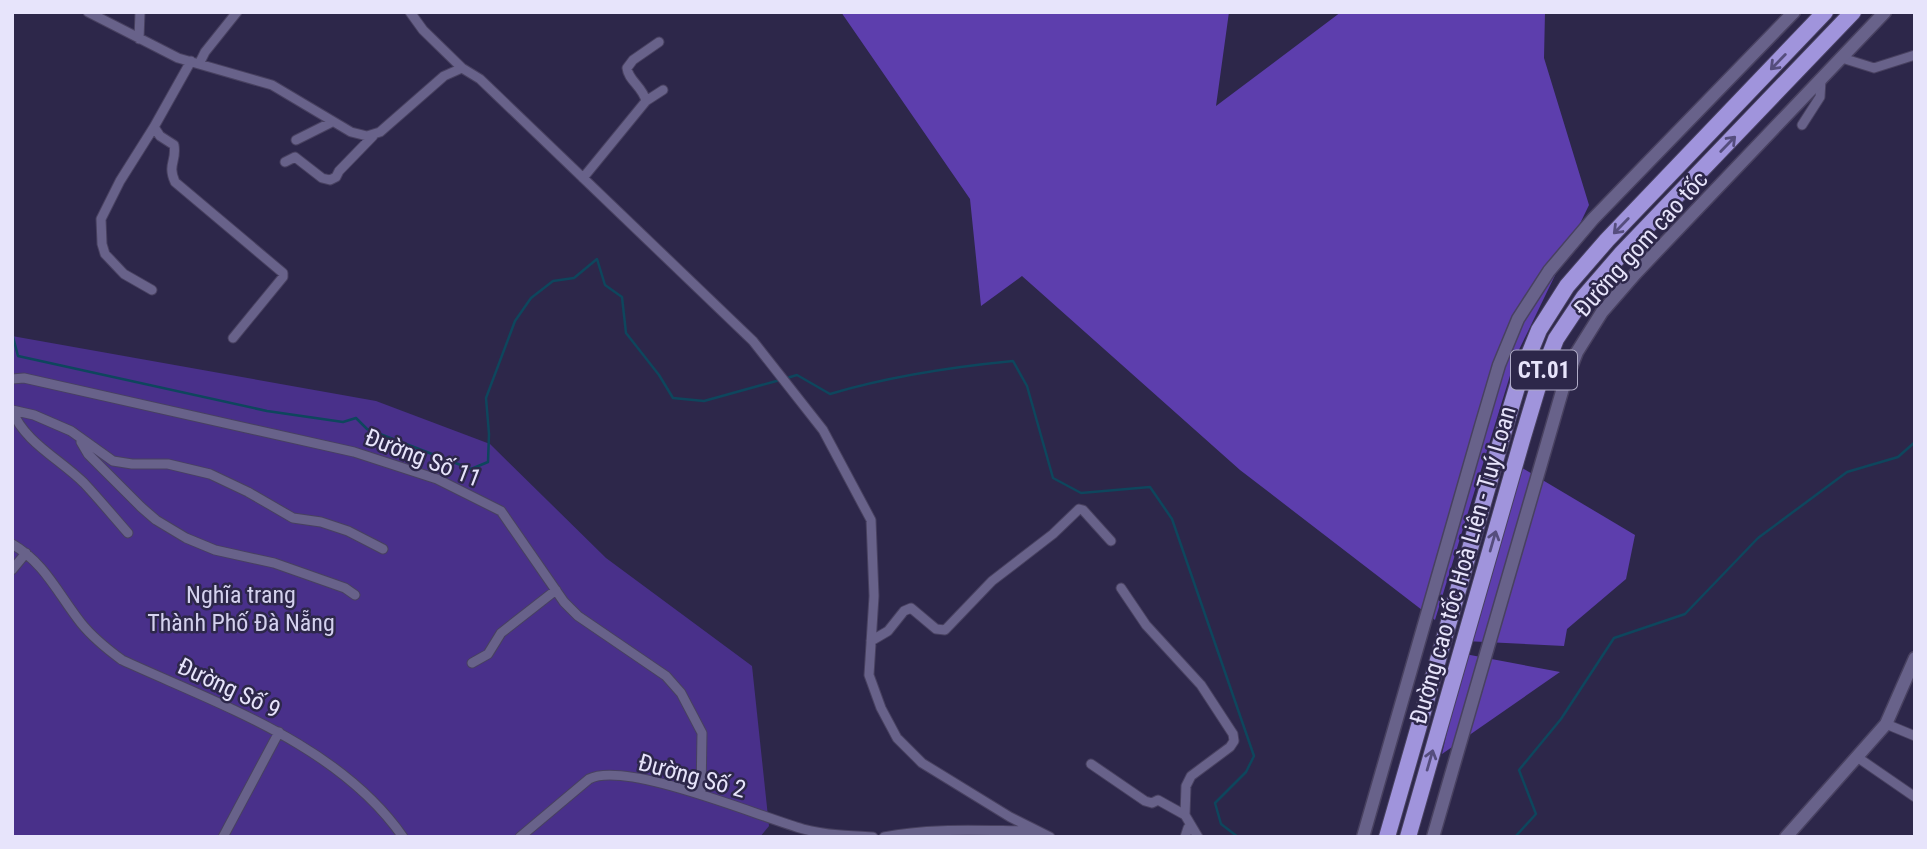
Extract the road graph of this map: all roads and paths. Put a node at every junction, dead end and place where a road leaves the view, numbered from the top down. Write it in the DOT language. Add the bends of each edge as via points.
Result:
graph roads {
  1 [pos="88,12"];
  2 [pos="140,12"];
  3 [pos="411,12"];
  4 [pos="1794,12"];
  5 [pos="1825,12"];
  6 [pos="1853,12"];
  7 [pos="1885,12"];
  8 [pos="235,13"];
  9 [pos="139,40"];
  10 [pos="659,42"];
  11 [pos="1915,55"];
  12 [pos="1842,58"];
  13 [pos="195,62"];
  14 [pos="462,68"];
  15 [pos="1821,80"];
  16 [pos="663,90"];
  17 [pos="646,101"];
  18 [pos="332,122"];
  19 [pos="1802,125"];
  20 [pos="154,127"];
  21 [pos="374,135"];
  22 [pos="296,140"];
  23 [pos="285,162"];
  24 [pos="583,178"];
  25 [pos="152,290"];
  26 [pos="233,338"];
  27 [pos="12,379"];
  28 [pos="77,436"];
  29 [pos="128,533"];
  30 [pos="1111,541"];
  31 [pos="12,544"];
  32 [pos="383,549"];
  33 [pos="26,553"];
  34 [pos="12,570"];
  35 [pos="1121,588"];
  36 [pos="556,590"];
  37 [pos="355,595"];
  38 [pos="871,641"];
  39 [pos="1915,658"];
  40 [pos="472,663"];
  41 [pos="1886,724"];
  42 [pos="279,733"];
  43 [pos="1915,736"];
  44 [pos="1857,757"];
  45 [pos="1091,764"];
  46 [pos="701,794"];
  47 [pos="1915,797"];
  48 [pos="1185,815"];
  49 [pos="1389,830"];
  50 [pos="1038,831"];
  51 [pos="1410,831"];
  52 [pos="223,837"];
  53 [pos="404,837"];
  54 [pos="520,837"];
  55 [pos="873,837"];
  56 [pos="884,837"];
  57 [pos="1050,837"];
  58 [pos="1198,837"];
  59 [pos="1363,837"];
  60 [pos="1433,837"];
  61 [pos="1786,837"];
  1 -- 9 [label="street"];
  2 -- 9 [label="street"];
  3 -- 14 [label="street"];
  4 -- 59 [label="main road, Đường gom cao tốc" via="1593,219 1549,271 1518,319 1480,426"];
  5 -- 49 [label="highway, Đường cao tốc Hoà Liên - Tuý Loan / CT.01, one-way" via="1607,240 1567,286 1539,330 1521,374"];
  51 -- 6 [label="highway, Đường cao tốc Hoà Liên - Tuý Loan / CT.01, one-way" via="1525,428 1556,339 1622,253"];
  7 -- 12 [label="main road, Đường gom cao tốc"];
  8 -- 13 [label="street"];
  9 -- 13 [label="street"];
  10 -- 17 [label="street" via="627,68"];
  11 -- 12 [label="street" via="1874,68"];
  12 -- 15 [label="main road, Đường gom cao tốc"];
  13 -- 18 [label="street" via="272,85"];
  13 -- 20 [label="street"];
  14 -- 21 [label="street" via="444,76"];
  14 -- 24 [label="street" via="480,79"];
  15 -- 19 [label="street" via="1820,97"];
  15 -- 60 [label="main road, Đường gom cao tốc" via="1636,273 1602,312 1577,352 1545,446"];
  16 -- 17 [label="street"];
  17 -- 24 [label="street"];
  18 -- 21 [label="street" via="359,135"];
  18 -- 22 [label="street"];
  20 -- 25 [label="street" via="101,219 105,254 124,274"];
  20 -- 26 [label="street" via="174,145 170,171 175,182 283,273"];
  21 -- 23 [label="street" via="330,180 299,159"];
  24 -- 38 [label="street" via="752,341 823,430 871,520"];
  27 -- 36 [label="street, Đường Số 11" via="23,377 339,448 437,479 501,511"];
  28 -- 29 [label="street" via="34,415 12,410 30,437 84,483"];
  28 -- 32 [label="street" via="113,461 168,464 210,474 293,518 348,531"];
  28 -- 37 [label="street" via="88,454 141,507 186,538 215,550 274,563"];
  30 -- 38 [label="street" via="1079,509 992,580 948,628 939,630 911,608"];
  31 -- 33 [label="street, Đường Số 9"];
  33 -- 34 [label="street"];
  33 -- 42 [label="street, Đường Số 9" via="106,649"];
  35 -- 48 [label="street" via="1146,625 1201,685 1233,734 1230,747 1188,780"];
  36 -- 40 [label="street" via="501,633 488,654"];
  36 -- 46 [label="street, Đường Số 11" via="578,616 666,676 681,693 702,733"];
  38 -- 50 [label="street" via="869,675 897,738 922,763"];
  39 -- 41 [label="main road"];
  41 -- 43 [label="street"];
  41 -- 44 [label="main road"];
  42 -- 52 [label="street"];
  42 -- 53 [label="street, Đường Số 9" via="353,782"];
  44 -- 47 [label="street"];
  44 -- 61 [label="main road"];
  45 -- 48 [label="street" via="1145,801 1158,800"];
  46 -- 54 [label="street, Đường Số 2" via="641,779 601,775 589,779"];
  46 -- 55 [label="street, Đường Số 2" via="807,830"];
  48 -- 58 [label="street"];
  50 -- 56 [label="street" via="947,831"];
  50 -- 57 [label="street"];
}
